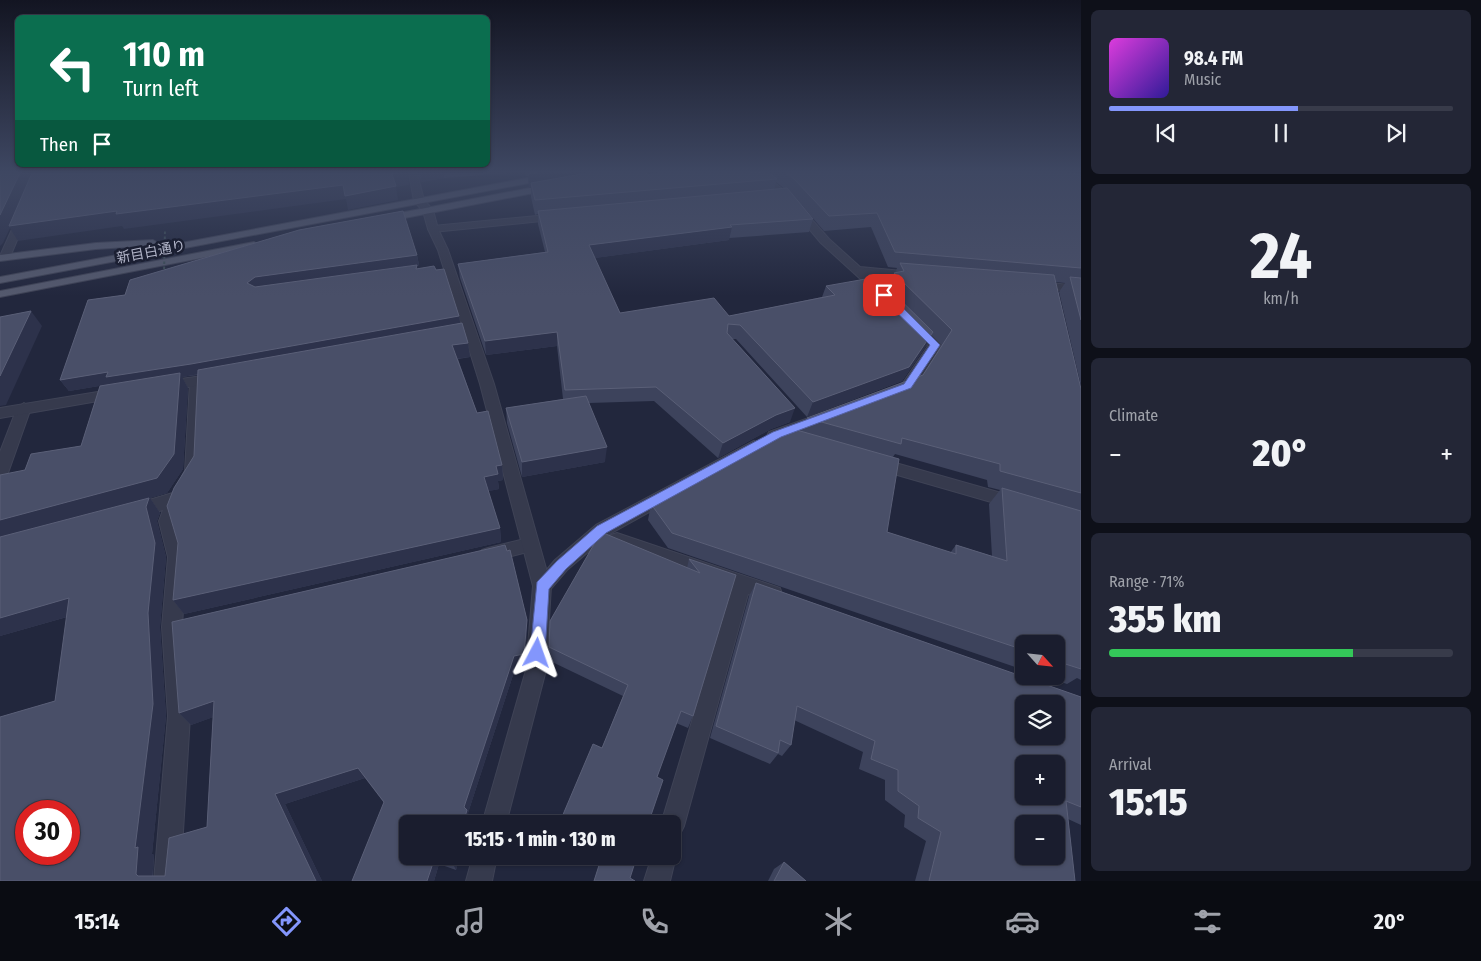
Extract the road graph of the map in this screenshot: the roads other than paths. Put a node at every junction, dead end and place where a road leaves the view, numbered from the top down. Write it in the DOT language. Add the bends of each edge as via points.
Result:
graph roads {
  1 [pos="22,214"];
  2 [pos="368,214"];
  3 [pos="395,214"];
  4 [pos="427,214"];
  5 [pos="802,214"];
  6 [pos="564,217"];
  7 [pos="370,222"];
  8 [pos="433,229"];
  9 [pos="216,239"];
  10 [pos="262,244"];
  11 [pos="3,258"];
  12 [pos="145,268"];
  13 [pos="859,270"];
  14 [pos="926,276"];
  15 [pos="0,280"];
  16 [pos="1022,284"];
  17 [pos="1081,289"];
  18 [pos="0,294"];
  19 [pos="0,303"];
  20 [pos="894,304"];
  21 [pos="908,318"];
  22 [pos="226,376"];
  23 [pos="197,381"];
  24 [pos="149,389"];
  25 [pos="130,392"];
  26 [pos="882,396"];
  27 [pos="24,408"];
  28 [pos="838,412"];
  29 [pos="0,413"];
  30 [pos="777,435"];
  31 [pos="805,443"];
  32 [pos="862,459"];
  33 [pos="0,473"];
  34 [pos="174,500"];
  35 [pos="1024,505"];
  36 [pos="119,515"];
  37 [pos="597,533"];
  38 [pos="529,545"];
  39 [pos="471,559"];
  40 [pos="742,584"];
  41 [pos="542,586"];
  42 [pos="789,600"];
  43 [pos="191,623"];
  44 [pos="172,627"];
  45 [pos="496,815"];
  46 [pos="675,815"];
  47 [pos="483,865"];
  48 [pos="661,865"];
  49 [pos="168,881"];
  50 [pos="479,881"];
  51 [pos="657,881"];
  1 -- 11 [label="street"];
  2 -- 9 [label="main road, 新目白通り"];
  3 -- 7 [label="main road, 新目白通り"];
  4 -- 8 [label="street"];
  5 -- 13 [label="street" via="825,241"];
  6 -- 8 [label="street"];
  8 -- 38 [label="street" via="465,332 487,384"];
  9 -- 11 [label="main road" via="96,246"];
  9 -- 15 [label="main road, 新目白通り"];
  10 -- 12 [label="main road, 新目白通り"];
  12 -- 18 [label="main road, 新目白通り"];
  12 -- 19 [label="main road" via="59,292"];
  13 -- 14 [label="street"];
  13 -- 20 [label="street"];
  16 -- 17 [label="street" via="1051,291"];
  21 -- 26 [label="street" via="935,345 908,386"];
  22 -- 23 [label="street"];
  23 -- 24 [label="street"];
  23 -- 34 [label="street" via="193,471"];
  25 -- 27 [label="street"];
  27 -- 29 [label="street"];
  27 -- 33 [label="street"];
  28 -- 30 [label="street" via="799,421"];
  30 -- 31 [label="street"];
  30 -- 37 [label="street"];
  32 -- 35 [label="street"];
  34 -- 36 [label="street"];
  34 -- 44 [label="street" via="168,521 177,557"];
  37 -- 40 [label="street"];
  37 -- 41 [label="street"];
  38 -- 39 [label="street"];
  38 -- 41 [label="street"];
  40 -- 42 [label="street"];
  40 -- 46 [label="street"];
  41 -- 45 [label="street" via="536,670"];
  43 -- 44 [label="street"];
  44 -- 49 [label="street" via="179,716"];
  47 -- 50 [label="street"];
  48 -- 51 [label="street"];
}
